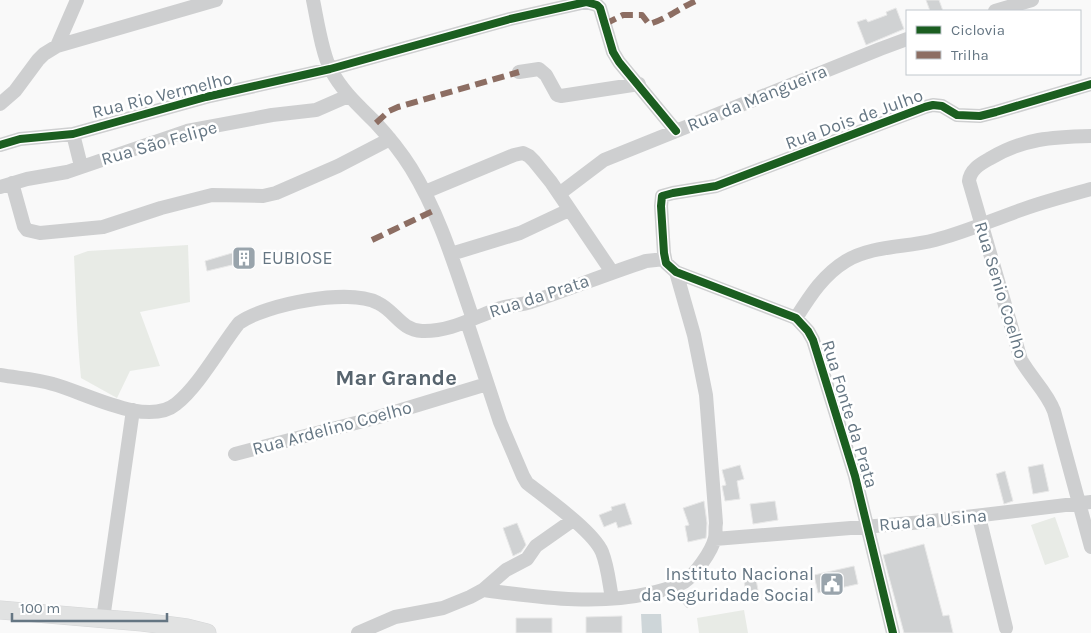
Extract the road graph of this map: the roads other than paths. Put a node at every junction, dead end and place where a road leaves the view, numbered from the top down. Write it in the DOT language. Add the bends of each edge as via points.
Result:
graph roads {
  1 [pos="77,0"];
  2 [pos="216,0"];
  3 [pos="313,0"];
  4 [pos="1032,0"];
  5 [pos="998,10"];
  6 [pos="906,39"];
  7 [pos="57,46"];
  8 [pos="330,69"];
  9 [pos="519,72"];
  10 [pos="639,84"];
  11 [pos="1091,84"];
  12 [pos="1091,95"];
  13 [pos="348,96"];
  14 [pos="0,104"];
  15 [pos="676,131"];
  16 [pos="73,134"];
  17 [pos="1091,136"];
  18 [pos="390,139"];
  19 [pos="0,145"];
  20 [pos="81,166"];
  21 [pos="6,185"];
  22 [pos="1091,190"];
  23 [pos="425,192"];
  24 [pos="559,194"];
  25 [pos="569,210"];
  26 [pos="981,226"];
  27 [pos="451,254"];
  28 [pos="665,260"];
  29 [pos="612,272"];
  30 [pos="676,272"];
  31 [pos="796,318"];
  32 [pos="470,321"];
  33 [pos="0,375"];
  34 [pos="487,384"];
  35 [pos="132,410"];
  36 [pos="235,454"];
  37 [pos="1085,503"];
  38 [pos="979,517"];
  39 [pos="574,520"];
  40 [pos="868,526"];
  41 [pos="715,538"];
  42 [pos="1091,547"];
  43 [pos="483,590"];
  44 [pos="612,598"];
  45 [pos="0,610"];
  46 [pos="103,618"];
  47 [pos="1006,628"];
  48 [pos="207,633"];
  49 [pos="358,633"];
  50 [pos="893,633"];
  1 -- 7 [label="street"];
  2 -- 7 [label="street"];
  3 -- 8 [label="street"];
  4 -- 5 [label="street"];
  6 -- 15 [label="street, Rua da Mangueira"];
  7 -- 14 [label="street" via="38,60 15,91"];
  8 -- 10 [label="street, Rua Rio Vermelho" via="510,19 593,2 602,13 613,52"];
  8 -- 13 [label="street"];
  8 -- 16 [label="street, Rua Rio Vermelho" via="206,97"];
  9 -- 10 [label="street" via="539,69 561,96"];
  10 -- 15 [label="street"];
  11 -- 12 [label="street"];
  11 -- 28 [label="street, Rua Dois de Julho" via="980,116 957,115 942,106 925,107 716,186 662,196"];
  13 -- 18 [label="street"];
  13 -- 20 [label="street, Rua São Felipe" via="316,110 187,131"];
  15 -- 24 [label="street, Rua da Mangueira" via="604,160"];
  16 -- 19 [label="street, Rua Rio Vermelho" via="20,139"];
  16 -- 20 [label="street"];
  17 -- 26 [label="street, Rua Senio Coelho" via="1058,137 1017,144 973,170 969,181"];
  18 -- 21 [label="street" via="270,195 201,197 93,228 40,233 27,230"];
  18 -- 23 [label="street"];
  20 -- 21 [label="street, Rua São Felipe"];
  22 -- 26 [label="street" via="1044,202"];
  23 -- 24 [label="street" via="523,153 534,161"];
  23 -- 27 [label="street"];
  24 -- 25 [label="street"];
  25 -- 27 [label="street" via="520,233"];
  25 -- 29 [label="street"];
  26 -- 31 [label="street" via="934,241 866,252 848,260 822,280"];
  26 -- 37 [label="street, Rua Senio Coelho" via="1021,360 1050,401"];
  27 -- 32 [label="street"];
  28 -- 29 [label="street" via="646,261"];
  28 -- 30 [label="street"];
  29 -- 32 [label="street, Rua da Prata"];
  30 -- 31 [label="street"];
  30 -- 41 [label="street" via="694,335 706,395"];
  31 -- 40 [label="street, Rua Fonte da Prata" via="813,340"];
  32 -- 34 [label="street"];
  32 -- 35 [label="street, Rua da Prata" via="444,330 420,331 410,329 378,303 352,298 325,298 269,309 239,323 194,385 176,404 161,411"];
  33 -- 35 [label="street, Rua da Prata" via="50,383"];
  34 -- 36 [label="street, Rua Ardelino Coelho" via="375,418"];
  34 -- 39 [label="street" via="527,483"];
  35 -- 46 [label="street"];
  37 -- 38 [label="street, Rua da Usina"];
  37 -- 42 [label="street, Rua Senio Coelho"];
  38 -- 40 [label="street, Rua da Usina"];
  38 -- 47 [label="street"];
  39 -- 43 [label="street" via="540,542 527,558 506,570"];
  39 -- 44 [label="street" via="601,551"];
  40 -- 41 [label="street, Rua da Usina"];
  40 -- 50 [label="street, Rua Fonte da Prata"];
  41 -- 44 [label="street" via="698,569 686,581 659,591"];
  43 -- 44 [label="street" via="570,599"];
  43 -- 49 [label="street" via="456,604 405,614"];
  45 -- 46 [label="main road"];
  46 -- 48 [label="main road"];
}
